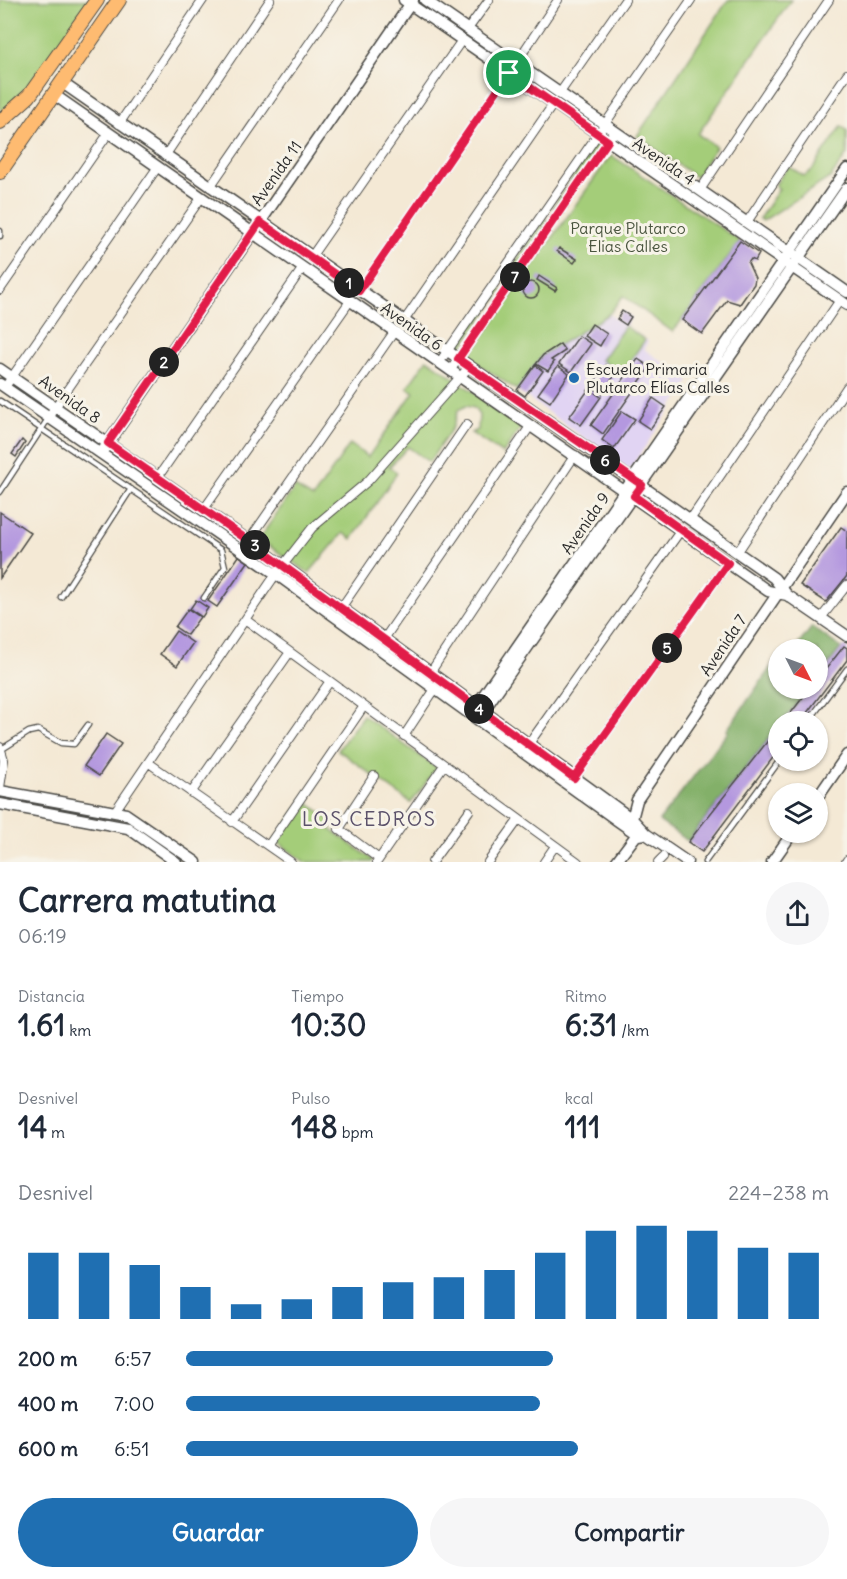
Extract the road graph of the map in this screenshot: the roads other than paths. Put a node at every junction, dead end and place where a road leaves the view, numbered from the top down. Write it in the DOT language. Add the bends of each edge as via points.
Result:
graph roads {
  1 [pos="97,0"];
  2 [pos="119,0"];
  3 [pos="203,0"];
  4 [pos="270,0"];
  5 [pos="339,0"];
  6 [pos="489,0"];
  7 [pos="558,0"];
  8 [pos="626,0"];
  9 [pos="691,0"];
  10 [pos="829,0"];
  11 [pos="409,1"];
  12 [pos="430,3"];
  13 [pos="428,17"];
  14 [pos="468,29"];
  15 [pos="462,40"];
  16 [pos="513,68"];
  17 [pos="847,74"];
  18 [pos="61,82"];
  19 [pos="53,94"];
  20 [pos="557,99"];
  21 [pos="2,117"];
  22 [pos="119,124"];
  23 [pos="607,133"];
  24 [pos="108,134"];
  25 [pos="627,147"];
  26 [pos="165,156"];
  27 [pos="157,168"];
  28 [pos="847,170"];
  29 [pos="0,172"];
  30 [pos="210,187"];
  31 [pos="847,188"];
  32 [pos="700,190"];
  33 [pos="201,198"];
  34 [pos="546,211"];
  35 [pos="555,218"];
  36 [pos="260,222"];
  37 [pos="747,222"];
  38 [pos="0,231"];
  39 [pos="252,234"];
  40 [pos="0,236"];
  41 [pos="776,249"];
  42 [pos="311,257"];
  43 [pos="792,260"];
  44 [pos="302,269"];
  45 [pos="497,281"];
  46 [pos="508,288"];
  47 [pos="0,290"];
  48 [pos="359,291"];
  49 [pos="845,296"];
  50 [pos="350,301"];
  51 [pos="404,321"];
  52 [pos="394,332"];
  53 [pos="448,352"];
  54 [pos="458,359"];
  55 [pos="439,363"];
  56 [pos="469,367"];
  57 [pos="0,369"];
  58 [pos="450,371"];
  59 [pos="12,377"];
  60 [pos="460,378"];
  61 [pos="2,386"];
  62 [pos="847,387"];
  63 [pos="0,401"];
  64 [pos="52,412"];
  65 [pos="467,424"];
  66 [pos="531,425"];
  67 [pos="42,429"];
  68 [pos="105,448"];
  69 [pos="575,455"];
  70 [pos="158,477"];
  71 [pos="638,482"];
  72 [pos="131,489"];
  73 [pos="0,492"];
  74 [pos="847,492"];
  75 [pos="630,494"];
  76 [pos="204,509"];
  77 [pos="690,520"];
  78 [pos="681,530"];
  79 [pos="245,545"];
  80 [pos="737,553"];
  81 [pos="728,563"];
  82 [pos="280,570"];
  83 [pos="847,585"];
  84 [pos="782,591"];
  85 [pos="61,597"];
  86 [pos="204,598"];
  87 [pos="341,608"];
  88 [pos="821,618"];
  89 [pos="246,620"];
  90 [pos="847,636"];
  91 [pos="384,639"];
  92 [pos="290,652"];
  93 [pos="847,669"];
  94 [pos="430,674"];
  95 [pos="330,681"];
  96 [pos="435,689"];
  97 [pos="364,706"];
  98 [pos="816,711"];
  99 [pos="476,713"];
  100 [pos="88,725"];
  101 [pos="404,736"];
  102 [pos="528,745"];
  103 [pos="1,748"];
  104 [pos="847,755"];
  105 [pos="149,764"];
  106 [pos="444,765"];
  107 [pos="772,771"];
  108 [pos="374,776"];
  109 [pos="574,778"];
  110 [pos="828,783"];
  111 [pos="0,789"];
  112 [pos="191,793"];
  113 [pos="69,803"];
  114 [pos="0,804"];
  115 [pos="115,811"];
  116 [pos="469,811"];
  117 [pos="66,816"];
  118 [pos="519,819"];
  119 [pos="232,822"];
  120 [pos="638,829"];
  121 [pos="785,843"];
  122 [pos="268,846"];
  123 [pos="555,846"];
  124 [pos="378,860"];
  125 [pos="682,861"];
  126 [pos="176,862"];
  127 [pos="196,862"];
  128 [pos="291,862"];
  129 [pos="432,862"];
  130 [pos="488,862"];
  131 [pos="544,862"];
  132 [pos="578,862"];
  133 [pos="616,862"];
  134 [pos="705,862"];
  135 [pos="772,862"];
  1 -- 21 [label="main road" via="29,96"];
  2 -- 18 [label="main road"];
  3 -- 22 [label="street"];
  4 -- 26 [label="street"];
  5 -- 30 [label="street"];
  6 -- 14 [label="street"];
  7 -- 16 [label="street"];
  8 -- 20 [label="street"];
  9 -- 23 [label="street"];
  10 -- 32 [label="street"];
  11 -- 13 [label="street, Avenida 4"];
  11 -- 36 [label="street, Avenida 11"];
  12 -- 13 [label="street"];
  12 -- 14 [label="street, Avenida 4"];
  13 -- 15 [label="street, Avenida 4"];
  14 -- 16 [label="street, Avenida 4"];
  15 -- 16 [label="street, Avenida 4"];
  15 -- 42 [label="street"];
  16 -- 20 [label="street, Avenida 4"];
  16 -- 48 [label="street"];
  17 -- 37 [label="street"];
  18 -- 19 [label="main road"];
  18 -- 22 [label="street, Avenida 6"];
  19 -- 24 [label="street, Avenida 6"];
  19 -- 29 [label="main road"];
  20 -- 23 [label="street, Avenida 4"];
  20 -- 51 [label="street"];
  22 -- 26 [label="street, Avenida 6"];
  23 -- 25 [label="street, Avenida 4"];
  23 -- 34 [label="street"];
  23 -- 35 [label="street"];
  24 -- 27 [label="street, Avenida 6"];
  24 -- 47 [label="street"];
  25 -- 32 [label="street, Avenida 4"];
  25 -- 41 [label="street, Avenida 4"];
  26 -- 30 [label="street, Avenida 6"];
  27 -- 33 [label="street, Avenida 6"];
  27 -- 59 [label="street"];
  28 -- 43 [label="street, Avenida 9"];
  30 -- 36 [label="street, Avenida 6"];
  31 -- 43 [label="street, Avenida 9"];
  32 -- 37 [label="street, Avenida 4"];
  33 -- 39 [label="street, Avenida 6"];
  33 -- 64 [label="street"];
  34 -- 35 [label="street"];
  34 -- 45 [label="street"];
  35 -- 46 [label="street"];
  36 -- 39 [label="street, Avenida 11"];
  36 -- 42 [label="street, Avenida 6"];
  37 -- 41 [label="street, Avenida 4"];
  38 -- 40 [label="lane"];
  39 -- 44 [label="street, Avenida 6"];
  39 -- 68 [label="street, Avenida 11"];
  41 -- 43 [label="street, Avenida 4"];
  42 -- 48 [label="street, Avenida 6"];
  43 -- 49 [label="street, Avenida 4"];
  43 -- 71 [label="street, Avenida 9"];
  44 -- 50 [label="street, Avenida 6"];
  44 -- 70 [label="street"];
  45 -- 46 [label="street"];
  45 -- 53 [label="street"];
  46 -- 54 [label="street"];
  48 -- 51 [label="street, Avenida 6"];
  49 -- 77 [label="street"];
  50 -- 52 [label="street, Avenida 6"];
  50 -- 76 [label="street"];
  51 -- 53 [label="street, Avenida 6"];
  52 -- 55 [label="street, Avenida 6"];
  52 -- 79 [label="street"];
  53 -- 54 [label="street, Avenida 6"];
  53 -- 55 [label="street"];
  54 -- 56 [label="street, Avenida 6"];
  54 -- 58 [label="street"];
  55 -- 58 [label="street, Avenida 6"];
  56 -- 60 [label="street"];
  56 -- 71 [label="street, Avenida 6"];
  57 -- 59 [label="street, Avenida 8"];
  58 -- 60 [label="street, Avenida 6"];
  59 -- 61 [label="street"];
  59 -- 64 [label="street, Avenida 8"];
  60 -- 66 [label="street, Avenida 6"];
  60 -- 82 [label="street" via="368,481 312,528"];
  61 -- 64 [label="street, Avenida 8"];
  62 -- 80 [label="street"];
  63 -- 67 [label="lane"];
  64 -- 67 [label="lane"];
  64 -- 68 [label="street, Avenida 8"];
  65 -- 87 [label="street"];
  66 -- 69 [label="street, Avenida 6"];
  66 -- 91 [label="street"];
  67 -- 72 [label="lane"];
  67 -- 73 [label="lane"];
  68 -- 70 [label="street, Avenida 8"];
  68 -- 79 [label="street, Avenida 8"];
  69 -- 75 [label="street, Avenida 6"];
  69 -- 94 [label="street"];
  70 -- 76 [label="street, Avenida 8"];
  71 -- 75 [label="street, Avenida 9"];
  71 -- 77 [label="street, Avenida 6"];
  72 -- 85 [label="lane"];
  72 -- 86 [label="lane" via="220,550 225,567"];
  74 -- 84 [label="street, Avenida 7"];
  75 -- 78 [label="street, Avenida 6"];
  75 -- 99 [label="street, Avenida 9"];
  76 -- 79 [label="street, Avenida 8"];
  77 -- 80 [label="street, Avenida 6"];
  78 -- 81 [label="street, Avenida 6"];
  78 -- 102 [label="street"];
  79 -- 82 [label="street, Avenida 8"];
  80 -- 84 [label="street, Avenida 6"];
  81 -- 84 [label="street, Avenida 6" via="768,591"];
  81 -- 109 [label="street"];
  82 -- 87 [label="street, Avenida 8"];
  82 -- 89 [label="street"];
  82 -- 96 [label="street, Avenida 8"];
  83 -- 88 [label="street"];
  84 -- 88 [label="street, Avenida 6"];
  84 -- 120 [label="street, Avenida 7" via="637,800"];
  87 -- 91 [label="street, Avenida 8"];
  88 -- 90 [label="street, Avenida 6"];
  89 -- 92 [label="street"];
  89 -- 105 [label="street"];
  91 -- 94 [label="street, Avenida 8"];
  92 -- 95 [label="street"];
  92 -- 112 [label="street"];
  93 -- 98 [label="lane"];
  94 -- 99 [label="street, Avenida 8"];
  95 -- 97 [label="street"];
  95 -- 119 [label="street"];
  96 -- 99 [label="street, Avenida 8"];
  96 -- 101 [label="street"];
  97 -- 101 [label="street"];
  97 -- 122 [label="street"];
  99 -- 102 [label="street, Avenida 8"];
  99 -- 120 [label="street, Avenida 8"];
  100 -- 103 [label="lane" via="74,744 62,743 38,730"];
  101 -- 106 [label="street"];
  102 -- 109 [label="street, Avenida 8"];
  103 -- 111 [label="street" via="4,759"];
  104 -- 110 [label="street"];
  105 -- 112 [label="street"];
  105 -- 115 [label="street"];
  106 -- 118 [label="street"];
  106 -- 124 [label="street"];
  107 -- 134 [label="lane"];
  108 -- 124 [label="street" via="339,830"];
  109 -- 120 [label="street, Avenida 8"];
  111 -- 113 [label="street"];
  112 -- 119 [label="street"];
  113 -- 115 [label="street"];
  113 -- 117 [label="street"];
  114 -- 117 [label="street"];
  115 -- 127 [label="street" via="140,822"];
  116 -- 129 [label="street"];
  117 -- 126 [label="street" via="128,828"];
  118 -- 123 [label="street"];
  118 -- 130 [label="street"];
  119 -- 122 [label="street"];
  120 -- 125 [label="street, Avenida 8"];
  120 -- 133 [label="street, Avenida 7"];
  121 -- 135 [label="street"];
  122 -- 128 [label="street"];
  123 -- 131 [label="street"];
  123 -- 132 [label="street"];
}
